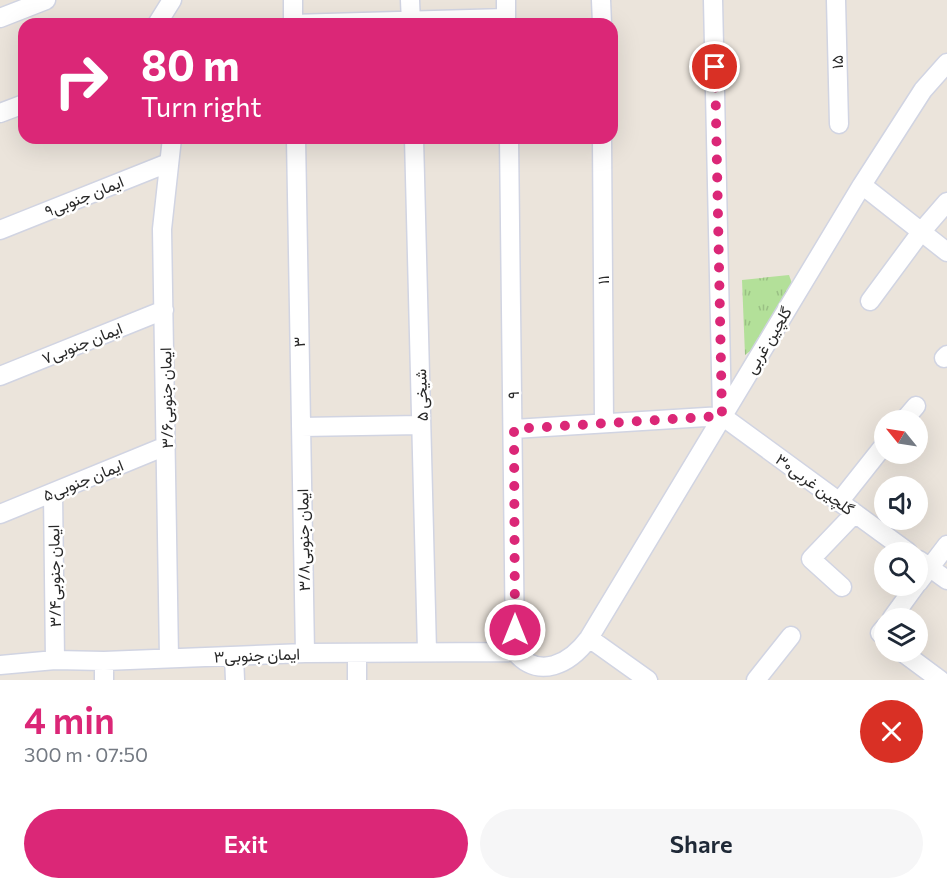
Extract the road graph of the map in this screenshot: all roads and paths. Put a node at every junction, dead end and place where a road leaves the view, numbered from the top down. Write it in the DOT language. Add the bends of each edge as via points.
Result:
graph roads {
  1 [pos="46,0"];
  2 [pos="172,0"];
  3 [pos="293,0"];
  4 [pos="410,0"];
  5 [pos="601,0"];
  6 [pos="713,0"];
  7 [pos="836,0"];
  8 [pos="506,14"];
  9 [pos="0,18"];
  10 [pos="161,18"];
  11 [pos="292,18"];
  12 [pos="410,18"];
  13 [pos="463,18"];
  14 [pos="602,18"];
  15 [pos="947,63"];
  16 [pos="18,106"];
  17 [pos="0,113"];
  18 [pos="839,124"];
  19 [pos="171,144"];
  20 [pos="296,144"];
  21 [pos="414,144"];
  22 [pos="508,144"];
  23 [pos="602,144"];
  24 [pos="168,163"];
  25 [pos="862,185"];
  26 [pos="947,202"];
  27 [pos="0,230"];
  28 [pos="921,232"];
  29 [pos="947,252"];
  30 [pos="870,301"];
  31 [pos="164,310"];
  32 [pos="0,376"];
  33 [pos="916,405"];
  34 [pos="912,410"];
  35 [pos="722,416"];
  36 [pos="604,423"];
  37 [pos="421,425"];
  38 [pos="301,427"];
  39 [pos="514,429"];
  40 [pos="166,446"];
  41 [pos="874,458"];
  42 [pos="53,493"];
  43 [pos="839,502"];
  44 [pos="855,513"];
  45 [pos="0,514"];
  46 [pos="894,542"];
  47 [pos="947,545"];
  48 [pos="928,560"];
  49 [pos="928,566"];
  50 [pos="947,580"];
  51 [pos="842,587"];
  52 [pos="791,636"];
  53 [pos="590,638"];
  54 [pos="427,651"];
  55 [pos="515,652"];
  56 [pos="305,653"];
  57 [pos="357,653"];
  58 [pos="234,656"];
  59 [pos="169,658"];
  60 [pos="56,660"];
  61 [pos="104,661"];
  62 [pos="916,662"];
  63 [pos="0,665"];
  64 [pos="104,680"];
  65 [pos="234,680"];
  66 [pos="357,680"];
  67 [pos="648,680"];
  68 [pos="756,680"];
  69 [pos="940,680"];
  1 -- 9 [label="street"];
  2 -- 10 [label="street"];
  3 -- 11 [label="street"];
  4 -- 12 [label="street"];
  5 -- 14 [label="street"];
  6 -- 35 [label="street"];
  7 -- 18 [label="street, ۱۵"];
  8 -- 13 [label="street"];
  15 -- 25 [label="street, گلچین غربی" via="923,90"];
  16 -- 17 [label="street"];
  19 -- 24 [label="street, ایمان جنوبی۳/۶"];
  20 -- 38 [label="street, ۳"];
  21 -- 37 [label="street, شیخی ۵"];
  22 -- 39 [label="street, ۹"];
  23 -- 36 [label="street, ۱۱"];
  24 -- 27 [label="street, ایمان جنوبی۹"];
  24 -- 31 [label="street, ایمان جنوبی۳/۶" via="162,229"];
  25 -- 28 [label="street"];
  25 -- 35 [label="street, گلچین غربی"];
  26 -- 28 [label="street"];
  28 -- 29 [label="street"];
  28 -- 30 [label="street"];
  31 -- 32 [label="street, ایمان جنوبی۷"];
  31 -- 40 [label="street, ایمان جنوبی۳/۶"];
  33 -- 34 [label="street"];
  35 -- 36 [label="street"];
  35 -- 43 [label="street, گلچین غربی۳۰"];
  35 -- 53 [label="street, گلچین غربی"];
  36 -- 39 [label="street"];
  37 -- 38 [label="street"];
  37 -- 54 [label="street, شیخی ۵"];
  38 -- 56 [label="street, ایمان جنوبی۳/۸"];
  39 -- 55 [label="street, ۹"];
  40 -- 42 [label="street, ایمان جنوبی۵"];
  40 -- 59 [label="street, ایمان جنوبی۳/۶"];
  41 -- 43 [label="street"];
  42 -- 45 [label="street, ایمان جنوبی۵"];
  42 -- 60 [label="street, ایمان جنوبی۳/۴"];
  43 -- 44 [label="street, گلچین غربی۳۰"];
  44 -- 46 [label="street, گلچین غربی۳۰"];
  44 -- 51 [label="street" via="811,558"];
  47 -- 48 [label="street"];
  49 -- 50 [label="street"];
  52 -- 68 [label="street"];
  53 -- 55 [label="street, گلچین غربی" via="578,653 539,670 523,662"];
  53 -- 67 [label="street"];
  54 -- 55 [label="street, ایمان جنوبی۳"];
  54 -- 57 [label="street, ایمان جنوبی۳"];
  56 -- 57 [label="street, ایمان جنوبی۳"];
  56 -- 58 [label="street, ایمان جنوبی۳"];
  57 -- 66 [label="street"];
  58 -- 59 [label="street, ایمان جنوبی۳"];
  58 -- 65 [label="street"];
  59 -- 61 [label="street, ایمان جنوبی۳"];
  60 -- 61 [label="street, ایمان جنوبی۳"];
  60 -- 63 [label="street, ایمان جنوبی۳"];
  61 -- 64 [label="street"];
  62 -- 69 [label="street"];
}
